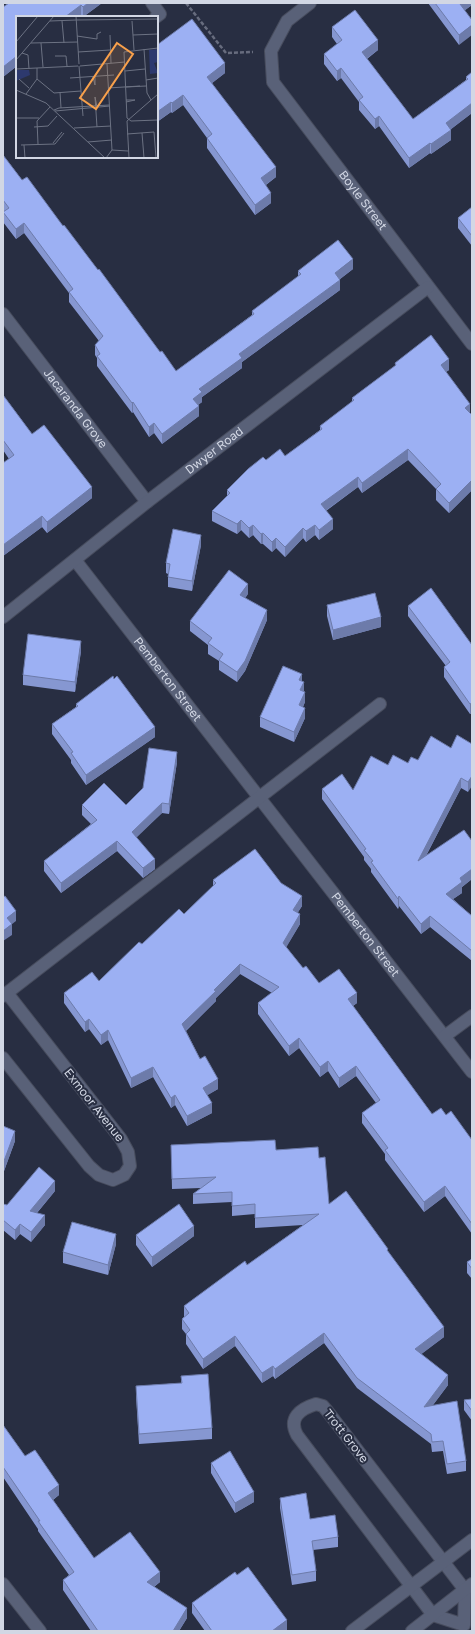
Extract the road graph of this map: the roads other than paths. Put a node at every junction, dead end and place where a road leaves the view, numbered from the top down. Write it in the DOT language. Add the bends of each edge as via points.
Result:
graph roads {
  1 [pos="152,3"];
  2 [pos="310,3"];
  3 [pos="157,16"];
  4 [pos="428,287"];
  5 [pos="3,314"];
  6 [pos="472,344"];
  7 [pos="147,502"];
  8 [pos="75,560"];
  9 [pos="3,617"];
  10 [pos="380,704"];
  11 [pos="259,798"];
  12 [pos="5,995"];
  13 [pos="472,1016"];
  14 [pos="445,1036"];
  15 [pos="3,1058"];
  16 [pos="472,1072"];
  17 [pos="472,1540"];
  18 [pos="444,1562"];
  19 [pos="3,1584"];
  20 [pos="410,1586"];
  21 [pos="469,1587"];
  22 [pos="433,1615"];
  23 [pos="466,1628"];
  24 [pos="40,1631"];
  25 [pos="352,1631"];
  26 [pos="412,1631"];
  1 -- 3 [label="street" via="160,14"];
  2 -- 4 [label="street, Boyle Street" via="287,21 271,50 273,82"];
  4 -- 6 [label="street, Boyle Street"];
  4 -- 7 [label="street, Dwyer Road"];
  5 -- 7 [label="street, Jacaranda Grove"];
  7 -- 8 [label="street, Dwyer Road"];
  8 -- 9 [label="street, Dwyer Road"];
  8 -- 11 [label="street, Pemberton Street"];
  10 -- 11 [label="street"];
  11 -- 12 [label="street, Exmoor Avenue"];
  11 -- 14 [label="street, Pemberton Street"];
  12 -- 15 [label="street, Exmoor Avenue" via="121,1139 128,1152 130,1166 124,1175 113,1180 99,1175 89,1166"];
  13 -- 14 [label="street"];
  14 -- 16 [label="street, Pemberton Street"];
  17 -- 18 [label="street"];
  18 -- 20 [label="street"];
  18 -- 20 [label="street, Trott Grove" via="323,1406 309,1406 296,1415 294,1428 297,1435"];
  18 -- 21 [label="street, Trott Grove"];
  19 -- 24 [label="street"];
  20 -- 22 [label="street, Trott Grove"];
  20 -- 25 [label="street"];
  21 -- 22 [label="street"];
  21 -- 23 [label="street"];
  22 -- 23 [label="street"];
  22 -- 26 [label="street"];
}
